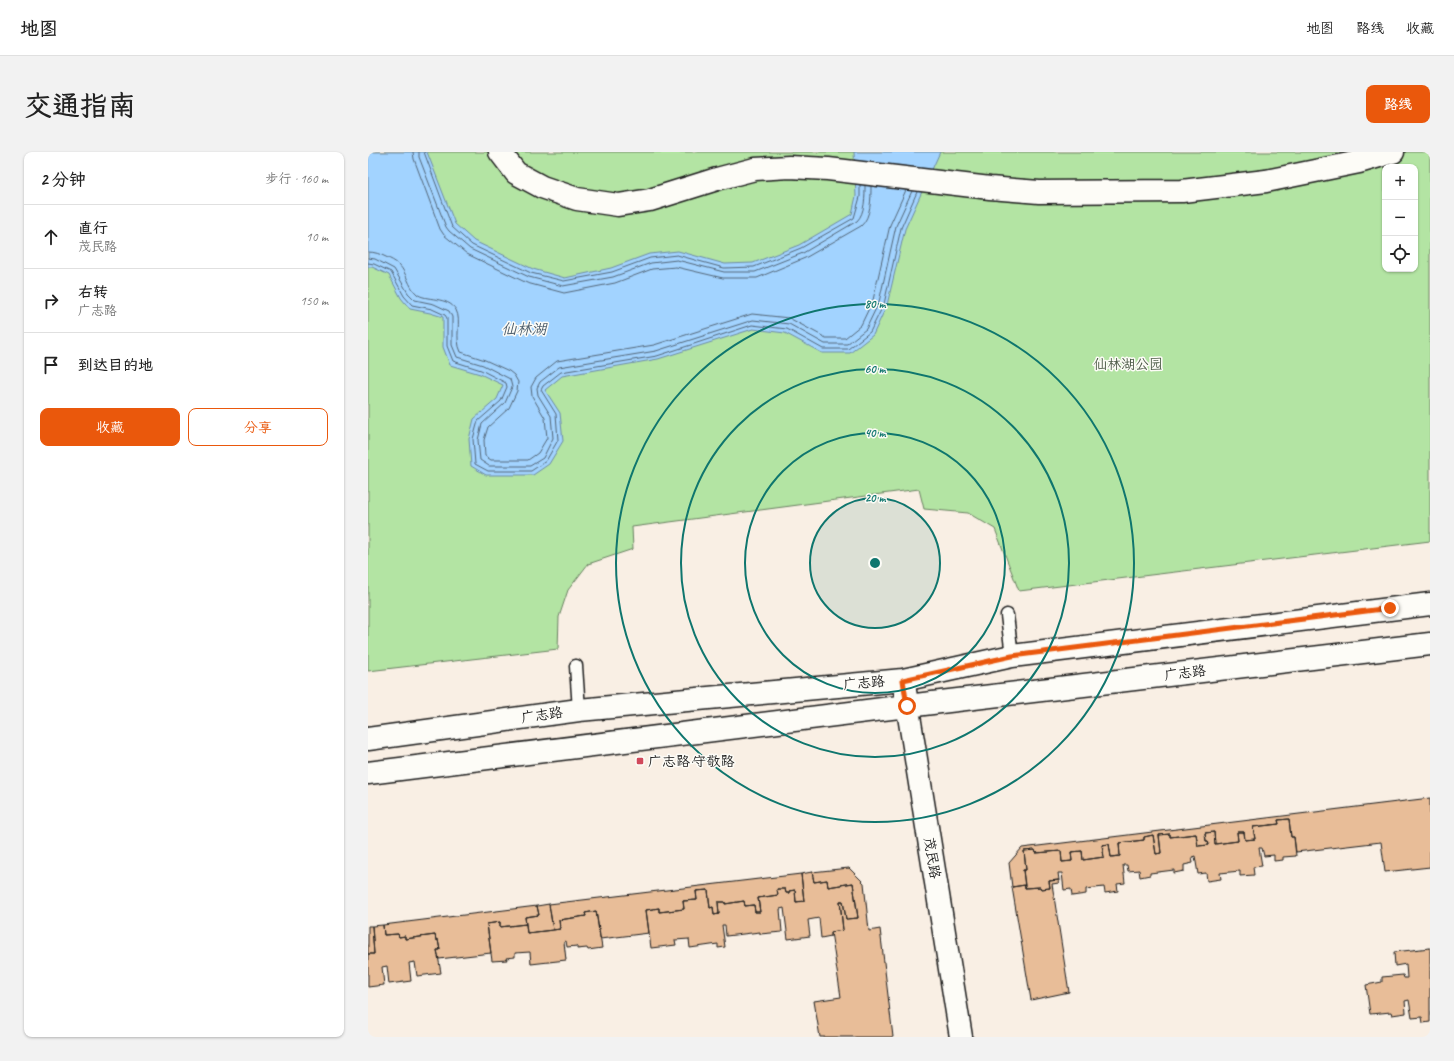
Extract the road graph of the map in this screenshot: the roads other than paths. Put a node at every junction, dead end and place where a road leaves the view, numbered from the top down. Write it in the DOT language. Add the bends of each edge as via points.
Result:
graph roads {
  1 [pos="500,152"];
  2 [pos="1393,152"];
  3 [pos="1430,604"];
  4 [pos="1007,615"];
  5 [pos="1430,644"];
  6 [pos="1012,656"];
  7 [pos="576,666"];
  8 [pos="903,680"];
  9 [pos="907,706"];
  10 [pos="579,710"];
  11 [pos="368,739"];
  12 [pos="368,773"];
  13 [pos="961,1037"];
  1 -- 2 [label="street" via="516,173 542,187 578,199 618,205 650,200 754,169 828,169 1039,192 1182,191 1266,181 1359,162"];
  3 -- 6 [label="street, 广志路"];
  4 -- 6 [label="lane"];
  5 -- 9 [label="street, 广志路"];
  6 -- 8 [label="street, 广志路"];
  7 -- 10 [label="lane"];
  8 -- 9 [label="street, 茂民路"];
  8 -- 10 [label="street, 广志路"];
  9 -- 12 [label="street, 广志路"];
  9 -- 13 [label="street, 茂民路"];
  10 -- 11 [label="street, 广志路"];
}
